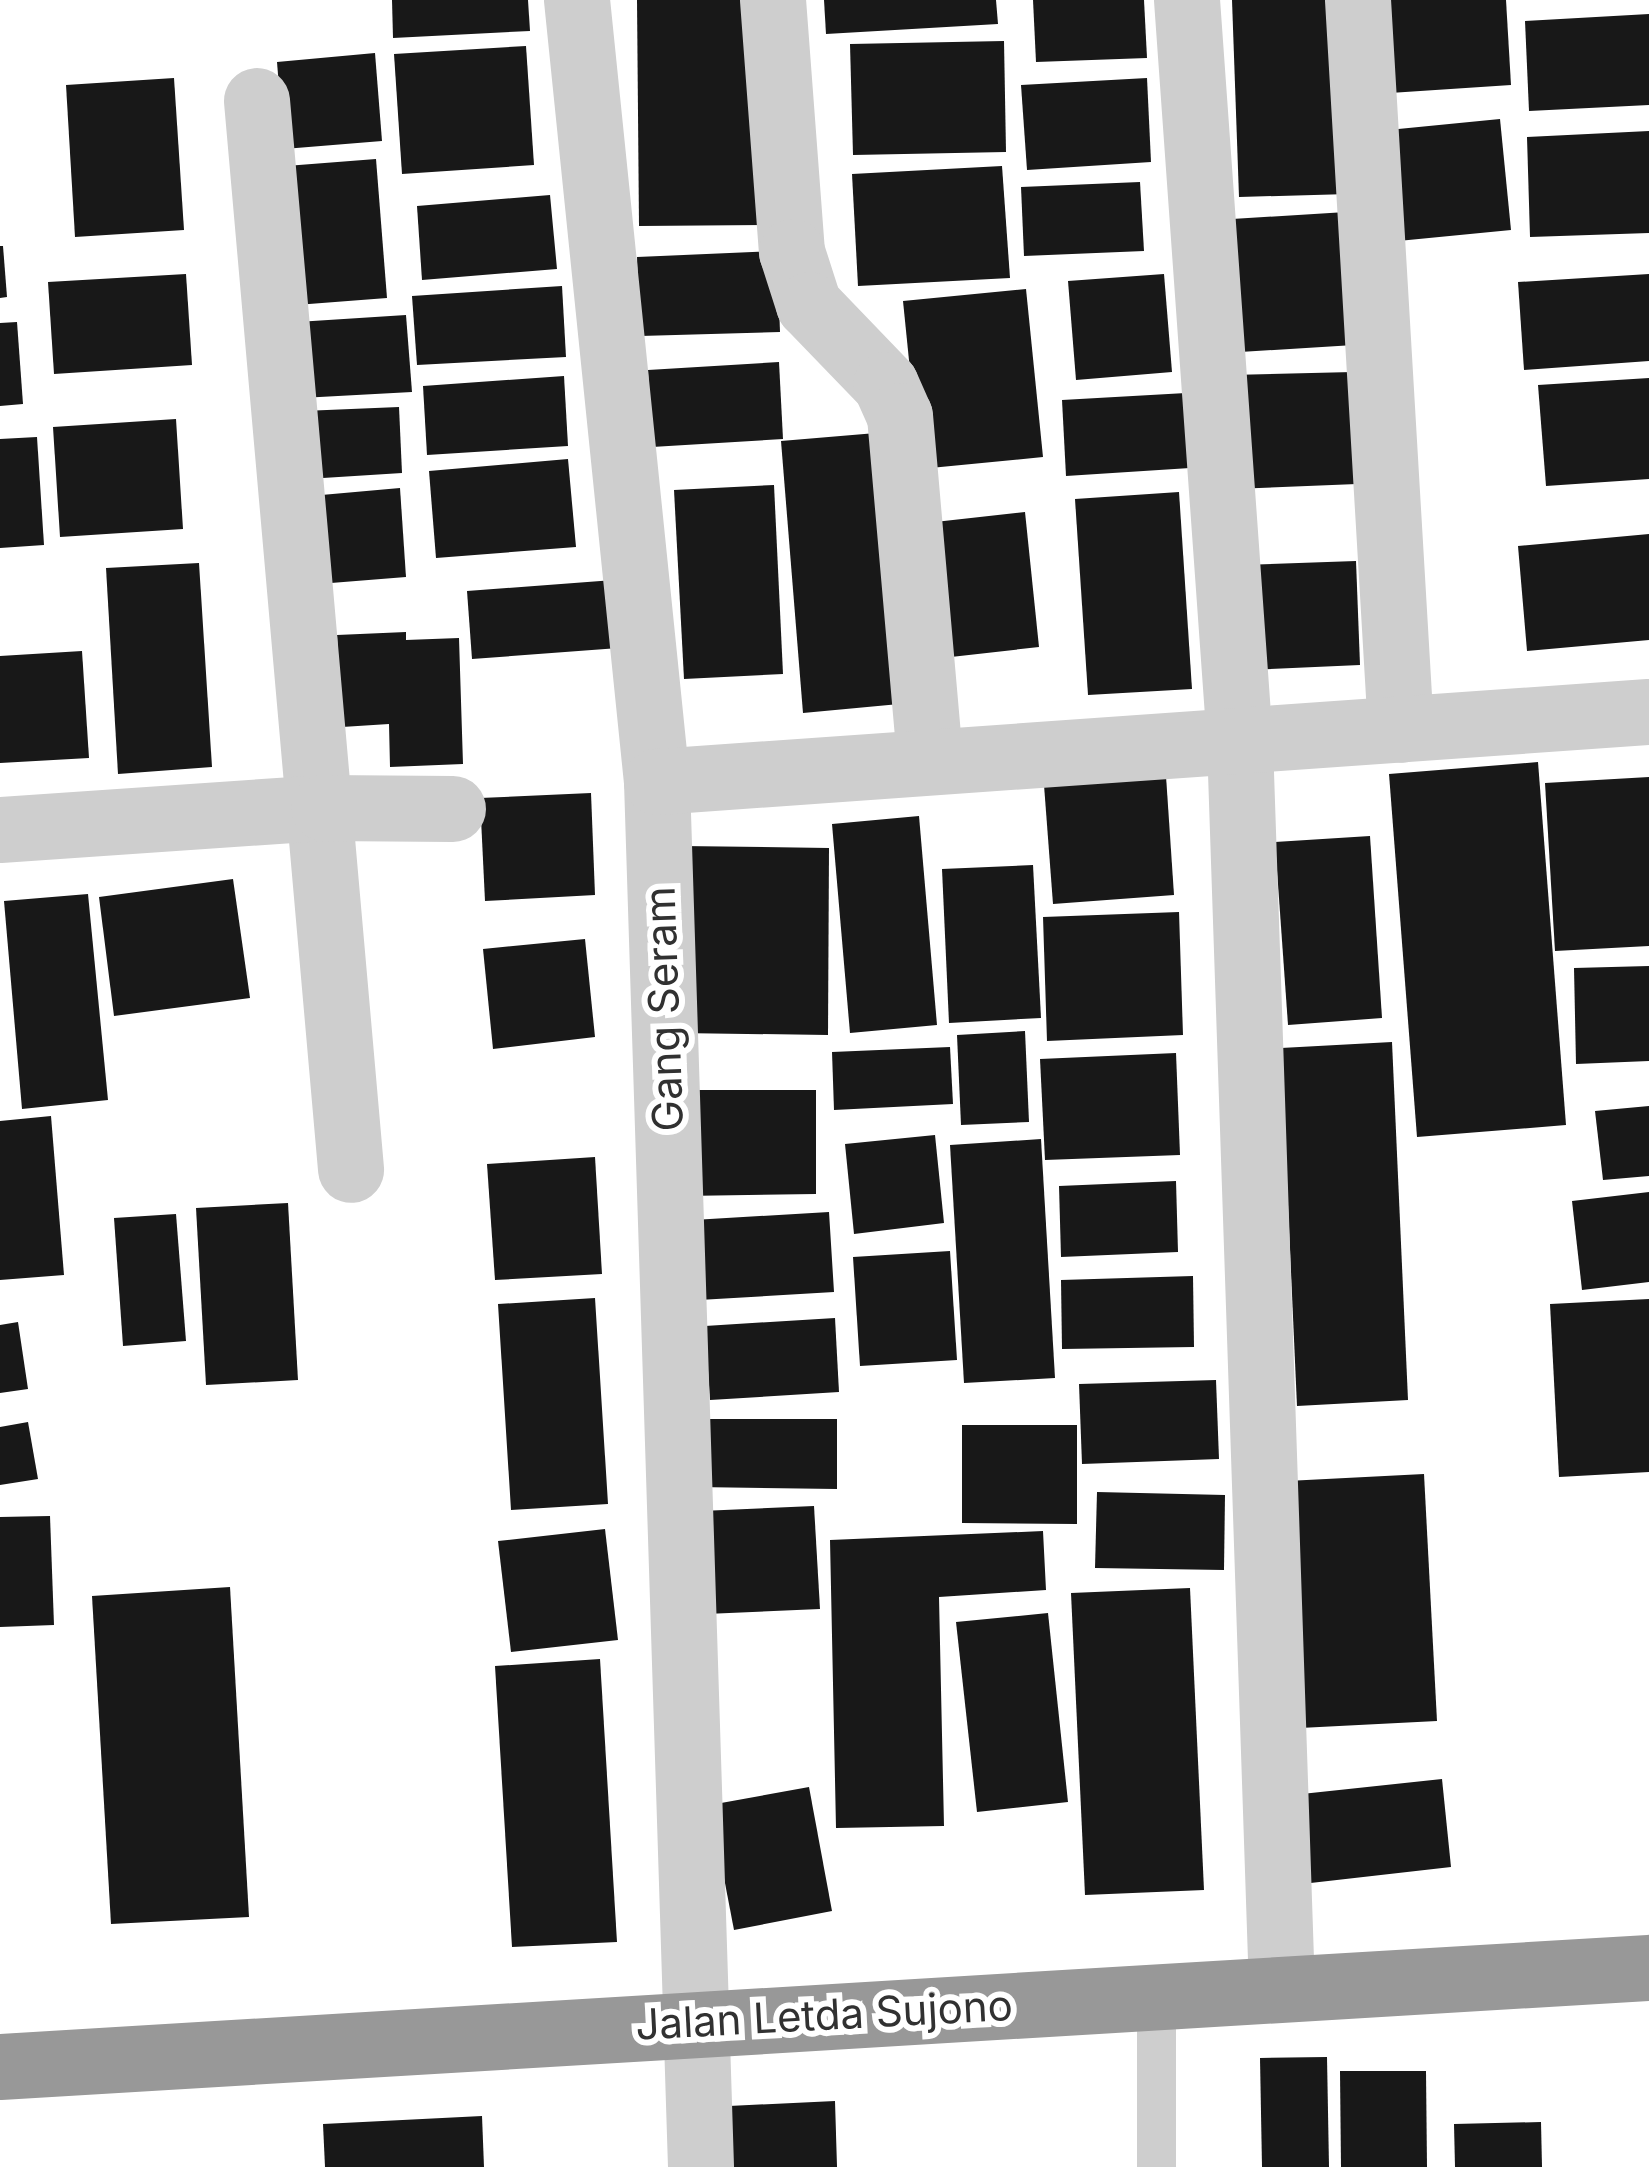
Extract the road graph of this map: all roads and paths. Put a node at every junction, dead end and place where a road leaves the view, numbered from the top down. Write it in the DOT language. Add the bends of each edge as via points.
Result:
graph roads {
  1 [pos="577,0"];
  2 [pos="773,0"];
  3 [pos="1187,0"];
  4 [pos="1358,0"];
  5 [pos="257,101"];
  6 [pos="1649,712"];
  7 [pos="1401,730"];
  8 [pos="1240,742"];
  9 [pos="930,758"];
  10 [pos="657,782"];
  11 [pos="324,808"];
  12 [pos="453,809"];
  13 [pos="0,830"];
  14 [pos="351,1169"];
  15 [pos="1649,1968"];
  16 [pos="1282,1989"];
  17 [pos="1156,1996"];
  18 [pos="691,2022"];
  19 [pos="0,2066"];
  20 [pos="701,2167"];
  21 [pos="1156,2167"];
  1 -- 10 [label="street, Gang Seram"];
  2 -- 9 [label="street" via="792,253 809,305 886,386 900,416"];
  3 -- 8 [label="street"];
  4 -- 7 [label="street"];
  5 -- 11 [label="street"];
  6 -- 7 [label="street"];
  7 -- 8 [label="street"];
  8 -- 9 [label="street"];
  8 -- 16 [label="street"];
  9 -- 10 [label="street"];
  10 -- 18 [label="street, Gang Seram"];
  11 -- 12 [label="street"];
  11 -- 13 [label="street"];
  11 -- 14 [label="street"];
  15 -- 16 [label="highway, Jalan Letda Sujono"];
  16 -- 17 [label="highway, Jalan Letda Sujono"];
  17 -- 18 [label="highway, Jalan Letda Sujono"];
  17 -- 21 [label="lane"];
  18 -- 19 [label="highway, Jalan Letda Sujono"];
  18 -- 20 [label="street, Gang Seram"];
}
